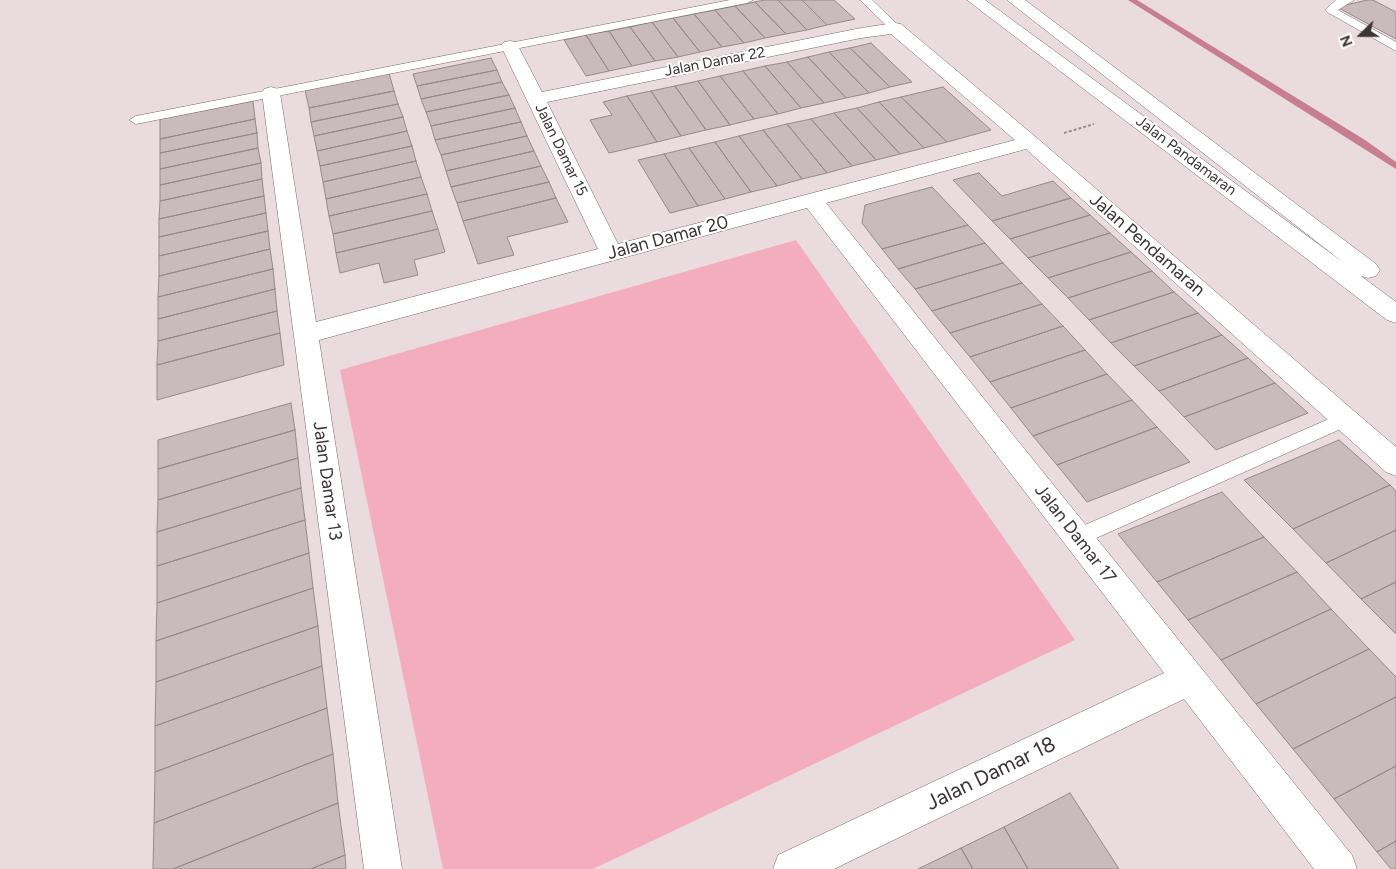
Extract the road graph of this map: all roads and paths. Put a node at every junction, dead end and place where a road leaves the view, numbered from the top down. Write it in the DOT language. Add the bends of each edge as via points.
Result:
graph roads {
  1 [pos="746,0"];
  2 [pos="866,0"];
  3 [pos="975,0"];
  4 [pos="1015,0"];
  5 [pos="1348,0"];
  6 [pos="895,28"];
  7 [pos="510,46"];
  8 [pos="1396,47"];
  9 [pos="271,93"];
  10 [pos="536,99"];
  11 [pos="1130,115"];
  12 [pos="136,120"];
  13 [pos="1030,142"];
  14 [pos="812,200"];
  15 [pos="611,254"];
  16 [pos="1396,291"];
  17 [pos="1396,314"];
  18 [pos="306,334"];
  19 [pos="1345,419"];
  20 [pos="1396,464"];
  21 [pos="1078,537"];
  22 [pos="1189,679"];
  23 [pos="383,869"];
  24 [pos="792,869"];
  25 [pos="1338,869"];
  1 -- 7 [label="lane"];
  2 -- 6 [label="lane"];
  3 -- 11 [label="street, Jalan Pandamaran"];
  4 -- 16 [label="street, Jalan Pandamaran"];
  5 -- 8 [label="lane" via="1331,10"];
  6 -- 10 [label="street, Jalan Damar 22"];
  6 -- 13 [label="street, Jalan Pendamaran"];
  7 -- 9 [label="lane"];
  7 -- 10 [label="street, Jalan Damar 15"];
  9 -- 12 [label="lane"];
  9 -- 18 [label="street, Jalan Damar 13"];
  10 -- 15 [label="street, Jalan Damar 15"];
  11 -- 13 [label="path"];
  11 -- 17 [label="street, Jalan Pandamaran"];
  13 -- 14 [label="street, Jalan Damar 20"];
  13 -- 19 [label="street, Jalan Pendamaran"];
  14 -- 15 [label="street, Jalan Damar 20"];
  14 -- 21 [label="street, Jalan Damar 17"];
  15 -- 18 [label="street, Jalan Damar 20"];
  18 -- 23 [label="street, Jalan Damar 13"];
  19 -- 20 [label="street, Jalan Pendamaran"];
  19 -- 21 [label="lane"];
  21 -- 22 [label="street, Jalan Damar 17"];
  22 -- 24 [label="street, Jalan Damar 18"];
  22 -- 25 [label="street, Jalan Damar 17"];
}
